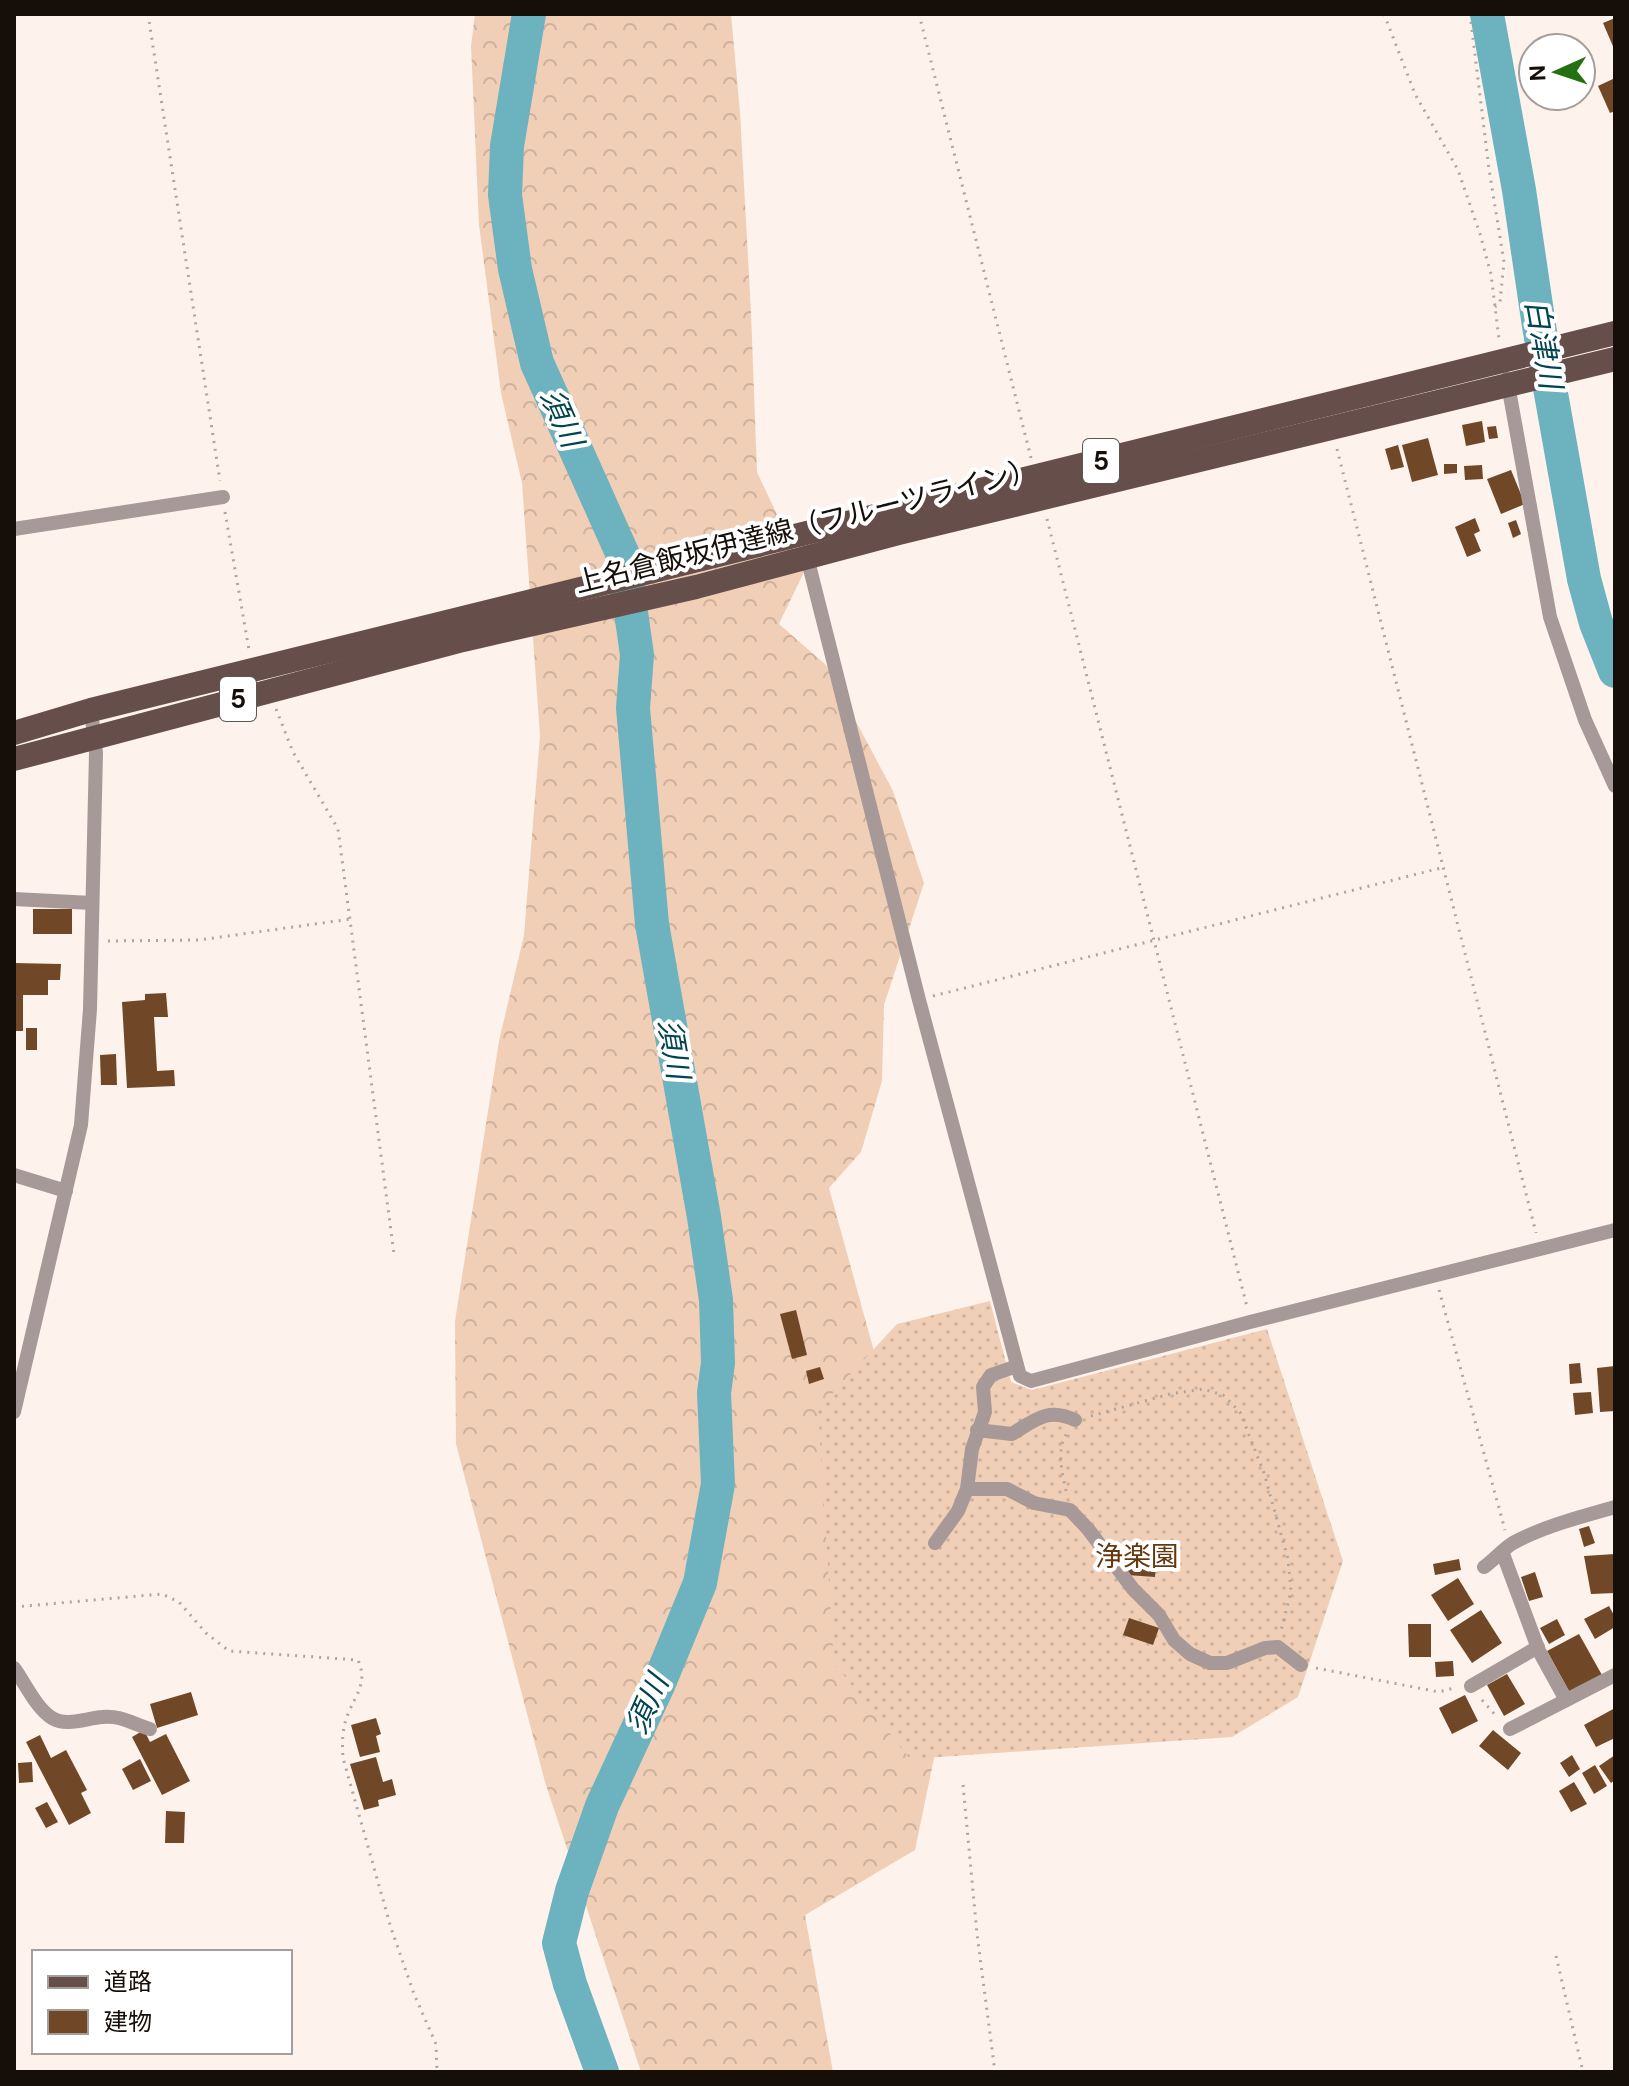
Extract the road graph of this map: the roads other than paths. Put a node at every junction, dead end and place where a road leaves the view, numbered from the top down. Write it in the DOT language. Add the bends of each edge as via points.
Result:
graph roads {
  1 [pos="1612,347"];
  2 [pos="1509,360"];
  3 [pos="1515,384"];
  4 [pos="1039,488"];
  5 [pos="223,497"];
  6 [pos="14,529"];
  7 [pos="807,557"];
  8 [pos="463,629"];
  9 [pos="91,710"];
  10 [pos="14,733"];
  11 [pos="94,737"];
  12 [pos="14,759"];
  13 [pos="1615,786"];
  14 [pos="14,899"];
  15 [pos="92,903"];
  16 [pos="14,1175"];
  17 [pos="66,1191"];
  18 [pos="1615,1230"];
  19 [pos="1017,1366"];
  20 [pos="14,1412"];
  21 [pos="1075,1420"];
  22 [pos="977,1430"];
  23 [pos="967,1489"];
  24 [pos="1615,1507"];
  25 [pos="935,1543"];
  26 [pos="1506,1549"];
  27 [pos="1484,1567"];
  28 [pos="1538,1647"];
  29 [pos="1301,1665"];
  30 [pos="14,1668"];
  31 [pos="1615,1675"];
  32 [pos="1471,1686"];
  33 [pos="1566,1700"];
  34 [pos="150,1729"];
  35 [pos="1510,1729"];
  1 -- 2 [label="main road, 上名倉飯坂伊達線（フルーツライン） / 5"];
  1 -- 3 [label="main road, 上名倉飯坂伊達線（フルーツライン） / 5"];
  2 -- 3 [label="street"];
  2 -- 4 [label="main road, 上名倉飯坂伊達線（フルーツライン） / 5"];
  3 -- 4 [label="main road, 上名倉飯坂伊達線（フルーツライン） / 5" via="1332,429"];
  3 -- 13 [label="street" via="1550,617 1585,720"];
  4 -- 7 [label="main road, 上名倉飯坂伊達線（フルーツライン） / 5"];
  4 -- 8 [label="main road, 上名倉飯坂伊達線（フルーツライン） / 5" via="688,563"];
  5 -- 6 [label="street"];
  7 -- 8 [label="main road, 上名倉飯坂伊達線（フルーツライン） / 5" via="696,587"];
  7 -- 19 [label="street"];
  8 -- 9 [label="main road, 上名倉飯坂伊達線（フルーツライン） / 5"];
  8 -- 11 [label="main road, 上名倉飯坂伊達線（フルーツライン） / 5" via="269,691"];
  9 -- 10 [label="main road, 上名倉飯坂伊達線（フルーツライン） / 5"];
  9 -- 11 [label="street"];
  11 -- 12 [label="main road, 上名倉飯坂伊達線（フルーツライン） / 5"];
  11 -- 15 [label="street"];
  14 -- 15 [label="street"];
  15 -- 17 [label="street" via="81,1125"];
  16 -- 17 [label="street"];
  17 -- 20 [label="street"];
  18 -- 19 [label="street" via="1031,1381 1020,1376"];
  19 -- 22 [label="street" via="991,1375 983,1387 985,1412"];
  21 -- 22 [label="street" via="1048,1413 1012,1434"];
  22 -- 23 [label="street"];
  23 -- 25 [label="street"];
  23 -- 29 [label="street" via="1007,1489 1034,1503 1070,1510 1190,1654 1210,1663 1227,1663 1278,1647"];
  24 -- 26 [label="street"];
  26 -- 27 [label="street"];
  26 -- 28 [label="street"];
  28 -- 32 [label="street"];
  28 -- 33 [label="street"];
  30 -- 34 [label="street" via="55,1720 113,1716"];
  31 -- 33 [label="street"];
  33 -- 35 [label="street"];
}
